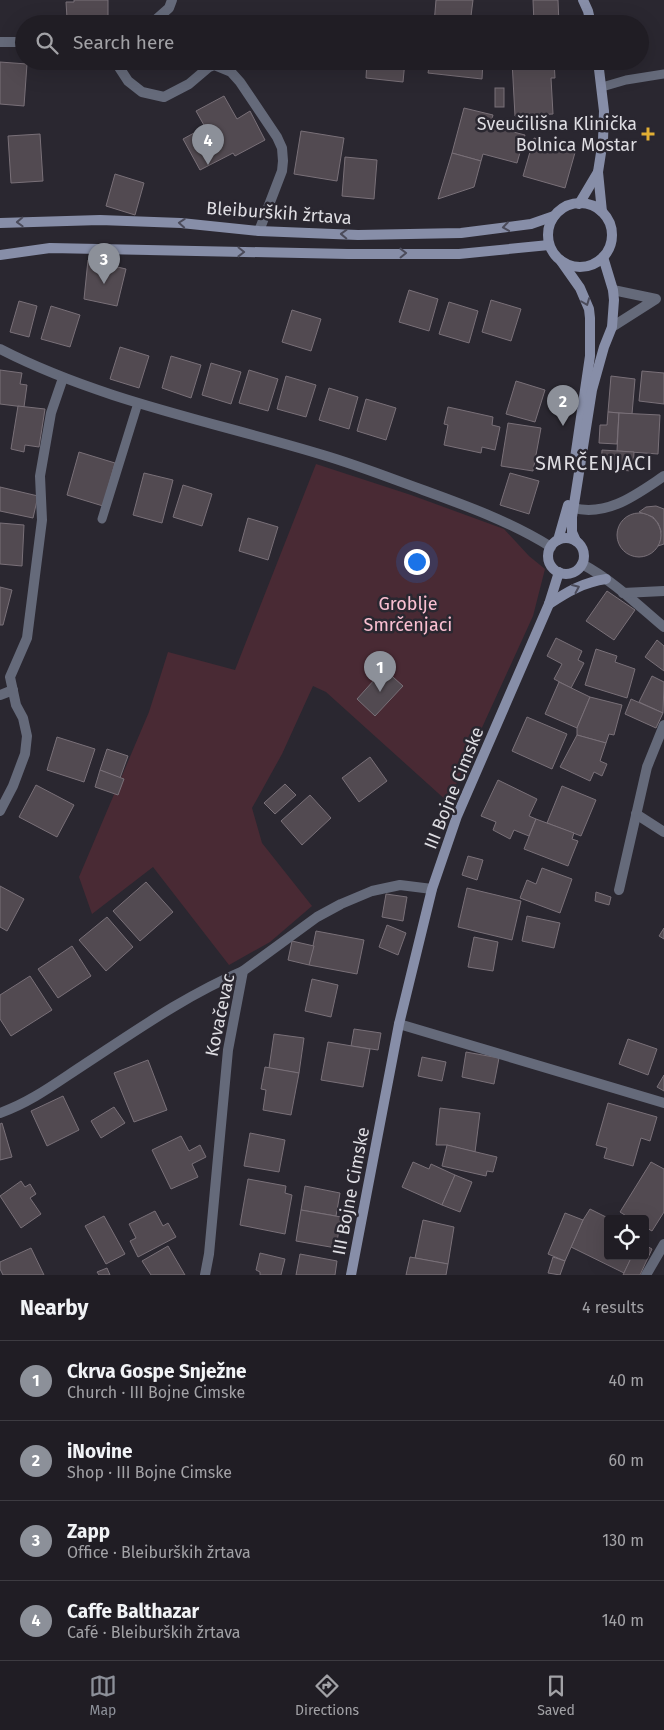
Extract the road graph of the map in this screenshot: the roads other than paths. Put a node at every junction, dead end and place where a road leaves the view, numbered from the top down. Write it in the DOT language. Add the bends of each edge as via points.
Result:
graph roads {
  1 [pos="172,0"];
  2 [pos="583,0"];
  3 [pos="161,15"];
  4 [pos="589,15"];
  5 [pos="0,42"];
  6 [pos="15,42"];
  7 [pos="121,70"];
  8 [pos="205,70"];
  9 [pos="225,70"];
  10 [pos="599,70"];
  11 [pos="664,74"];
  12 [pos="602,87"];
  13 [pos="598,172"];
  14 [pos="578,204"];
  15 [pos="602,212"];
  16 [pos="554,216"];
  17 [pos="0,223"];
  18 [pos="259,231"];
  19 [pos="549,245"];
  20 [pos="0,256"];
  21 [pos="603,257"];
  22 [pos="561,261"];
  23 [pos="613,290"];
  24 [pos="660,299"];
  25 [pos="612,327"];
  26 [pos="0,349"];
  27 [pos="63,378"];
  28 [pos="138,402"];
  29 [pos="664,476"];
  30 [pos="573,508"];
  31 [pos="102,519"];
  32 [pos="576,541"];
  33 [pos="554,543"];
  34 [pos="582,564"];
  35 [pos="559,572"];
  36 [pos="606,579"];
  37 [pos="664,591"];
  38 [pos="623,593"];
  39 [pos="648,593"];
  40 [pos="549,604"];
  41 [pos="644,610"];
  42 [pos="664,627"];
  43 [pos="13,690"];
  44 [pos="0,695"];
  45 [pos="664,725"];
  46 [pos="0,811"];
  47 [pos="636,814"];
  48 [pos="664,832"];
  49 [pos="432,889"];
  50 [pos="619,890"];
  51 [pos="244,971"];
  52 [pos="399,1024"];
  53 [pos="664,1103"];
  54 [pos="0,1113"];
  55 [pos="664,1244"];
  56 [pos="205,1275"];
  57 [pos="351,1275"];
  58 [pos="646,1275"];
  1 -- 3 [label="street"];
  2 -- 4 [label="street"];
  5 -- 6 [label="street"];
  7 -- 8 [label="street" via="142,92 164,97 189,84"];
  9 -- 18 [label="street" via="240,82 282,148 282,172"];
  10 -- 12 [label="street"];
  11 -- 12 [label="lane"];
  12 -- 13 [label="street" via="603,140"];
  13 -- 14 [label="street"];
  13 -- 15 [label="street"];
  14 -- 15 [label="street" via="593,206"];
  14 -- 16 [label="street" via="562,208"];
  15 -- 21 [label="street" via="611,232"];
  16 -- 18 [label="street, Bleiburških žrtava, one-way" via="531,224 462,233 358,235"];
  16 -- 19 [label="street" via="548,230"];
  18 -- 17 [label="street, Bleiburških žrtava, one-way" via="181,223 100,220"];
  20 -- 19 [label="street, Bleiburških žrtava, one-way" via="50,248 459,254"];
  19 -- 22 [label="street"];
  21 -- 22 [label="street" via="578,267"];
  21 -- 23 [label="street"];
  22 -- 33 [label="street, one-way" via="576,280 589,309 590,356 568,502"];
  23 -- 24 [label="street"];
  23 -- 25 [label="street"];
  24 -- 25 [label="street"];
  25 -- 30 [label="street" via="592,390"];
  26 -- 27 [label="street"];
  27 -- 28 [label="street"];
  27 -- 43 [label="street" via="51,413 40,476 42,520 27,638 10,677"];
  28 -- 31 [label="lane"];
  28 -- 33 [label="street" via="387,476"];
  29 -- 30 [label="street" via="610,508"];
  30 -- 32 [label="street" via="572,532"];
  32 -- 33 [label="street" via="566,538"];
  32 -- 34 [label="street" via="583,549"];
  33 -- 35 [label="street" via="550,564"];
  34 -- 35 [label="street" via="574,572"];
  34 -- 36 [label="street"];
  35 -- 40 [label="street, III Bojne Cimske"];
  36 -- 38 [label="street"];
  40 -- 36 [label="street, one-way" via="570,590"];
  37 -- 39 [label="street"];
  38 -- 39 [label="street"];
  38 -- 41 [label="street"];
  39 -- 41 [label="street" via="644,597"];
  40 -- 49 [label="street, III Bojne Cimske" via="457,816"];
  41 -- 42 [label="street"];
  43 -- 44 [label="street"];
  43 -- 46 [label="street" via="27,736 25,754"];
  45 -- 47 [label="street" via="647,767"];
  47 -- 48 [label="street"];
  47 -- 50 [label="street"];
  49 -- 51 [label="street, Kovačevac" via="400,885 372,891 341,904 317,917"];
  49 -- 52 [label="street, III Bojne Cimske"];
  51 -- 54 [label="street" via="160,1015 44,1092"];
  51 -- 56 [label="street, Kovačevac" via="228,1050"];
  52 -- 53 [label="street"];
  52 -- 57 [label="street, III Bojne Cimske"];
  55 -- 58 [label="street"];
}
